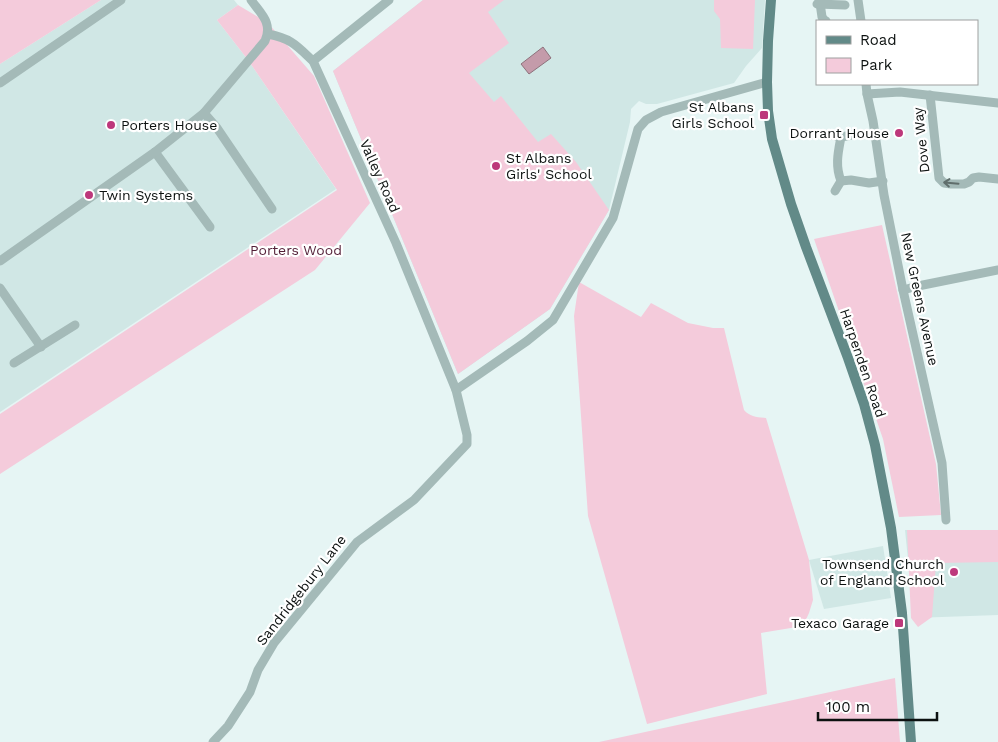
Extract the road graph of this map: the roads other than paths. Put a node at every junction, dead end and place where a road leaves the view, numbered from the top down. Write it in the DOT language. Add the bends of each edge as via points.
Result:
graph roads {
  1 [pos="121,0"];
  2 [pos="251,0"];
  3 [pos="389,0"];
  4 [pos="772,0"];
  5 [pos="858,0"];
  6 [pos="818,2"];
  7 [pos="845,5"];
  8 [pos="816,16"];
  9 [pos="824,20"];
  10 [pos="861,20"];
  11 [pos="268,34"];
  12 [pos="313,61"];
  13 [pos="0,82"];
  14 [pos="767,82"];
  15 [pos="866,85"];
  16 [pos="867,94"];
  17 [pos="930,95"];
  18 [pos="998,103"];
  19 [pos="204,113"];
  20 [pos="828,134"];
  21 [pos="852,135"];
  22 [pos="841,137"];
  23 [pos="155,152"];
  24 [pos="998,179"];
  25 [pos="841,181"];
  26 [pos="883,181"];
  27 [pos="834,190"];
  28 [pos="272,209"];
  29 [pos="210,227"];
  30 [pos="0,261"];
  31 [pos="998,270"];
  32 [pos="0,288"];
  33 [pos="903,290"];
  34 [pos="74,325"];
  35 [pos="41,346"];
  36 [pos="14,363"];
  37 [pos="456,390"];
  38 [pos="946,520"];
  39 [pos="213,742"];
  40 [pos="911,742"];
  1 -- 13 [label="street"];
  2 -- 11 [label="street" via="267,21"];
  3 -- 12 [label="street"];
  4 -- 14 [label="main road, Harpenden Road"];
  5 -- 10 [label="street"];
  6 -- 7 [label="street"];
  6 -- 8 [label="street"];
  6 -- 9 [label="street"];
  11 -- 12 [label="street, Valley Road" via="294,43"];
  11 -- 19 [label="street"];
  12 -- 37 [label="street, Valley Road" via="396,243"];
  14 -- 37 [label="street" via="661,112 646,120 638,129 613,218 554,320"];
  14 -- 40 [label="main road, Harpenden Road" via="772,139 791,204 864,404 875,445 891,528 902,613"];
  15 -- 16 [label="street, New Greens Avenue"];
  16 -- 17 [label="street" via="900,92"];
  16 -- 26 [label="street, New Greens Avenue"];
  17 -- 18 [label="street"];
  24 -- 17 [label="street, Dove Way, one-way" via="980,177 964,184 951,184 939,178"];
  19 -- 23 [label="street"];
  19 -- 28 [label="street"];
  20 -- 22 [label="street"];
  21 -- 22 [label="street"];
  22 -- 25 [label="street" via="837,157"];
  23 -- 29 [label="street"];
  23 -- 30 [label="street"];
  25 -- 26 [label="street"];
  25 -- 27 [label="street"];
  26 -- 33 [label="street, New Greens Avenue"];
  31 -- 33 [label="street"];
  32 -- 35 [label="street"];
  33 -- 38 [label="street, New Greens Avenue" via="942,463"];
  34 -- 35 [label="street"];
  35 -- 36 [label="street"];
  37 -- 39 [label="street, Sandridgebury Lane" via="468,434 467,444 414,500 357,542 274,644 258,670 250,692 228,726"];
}
